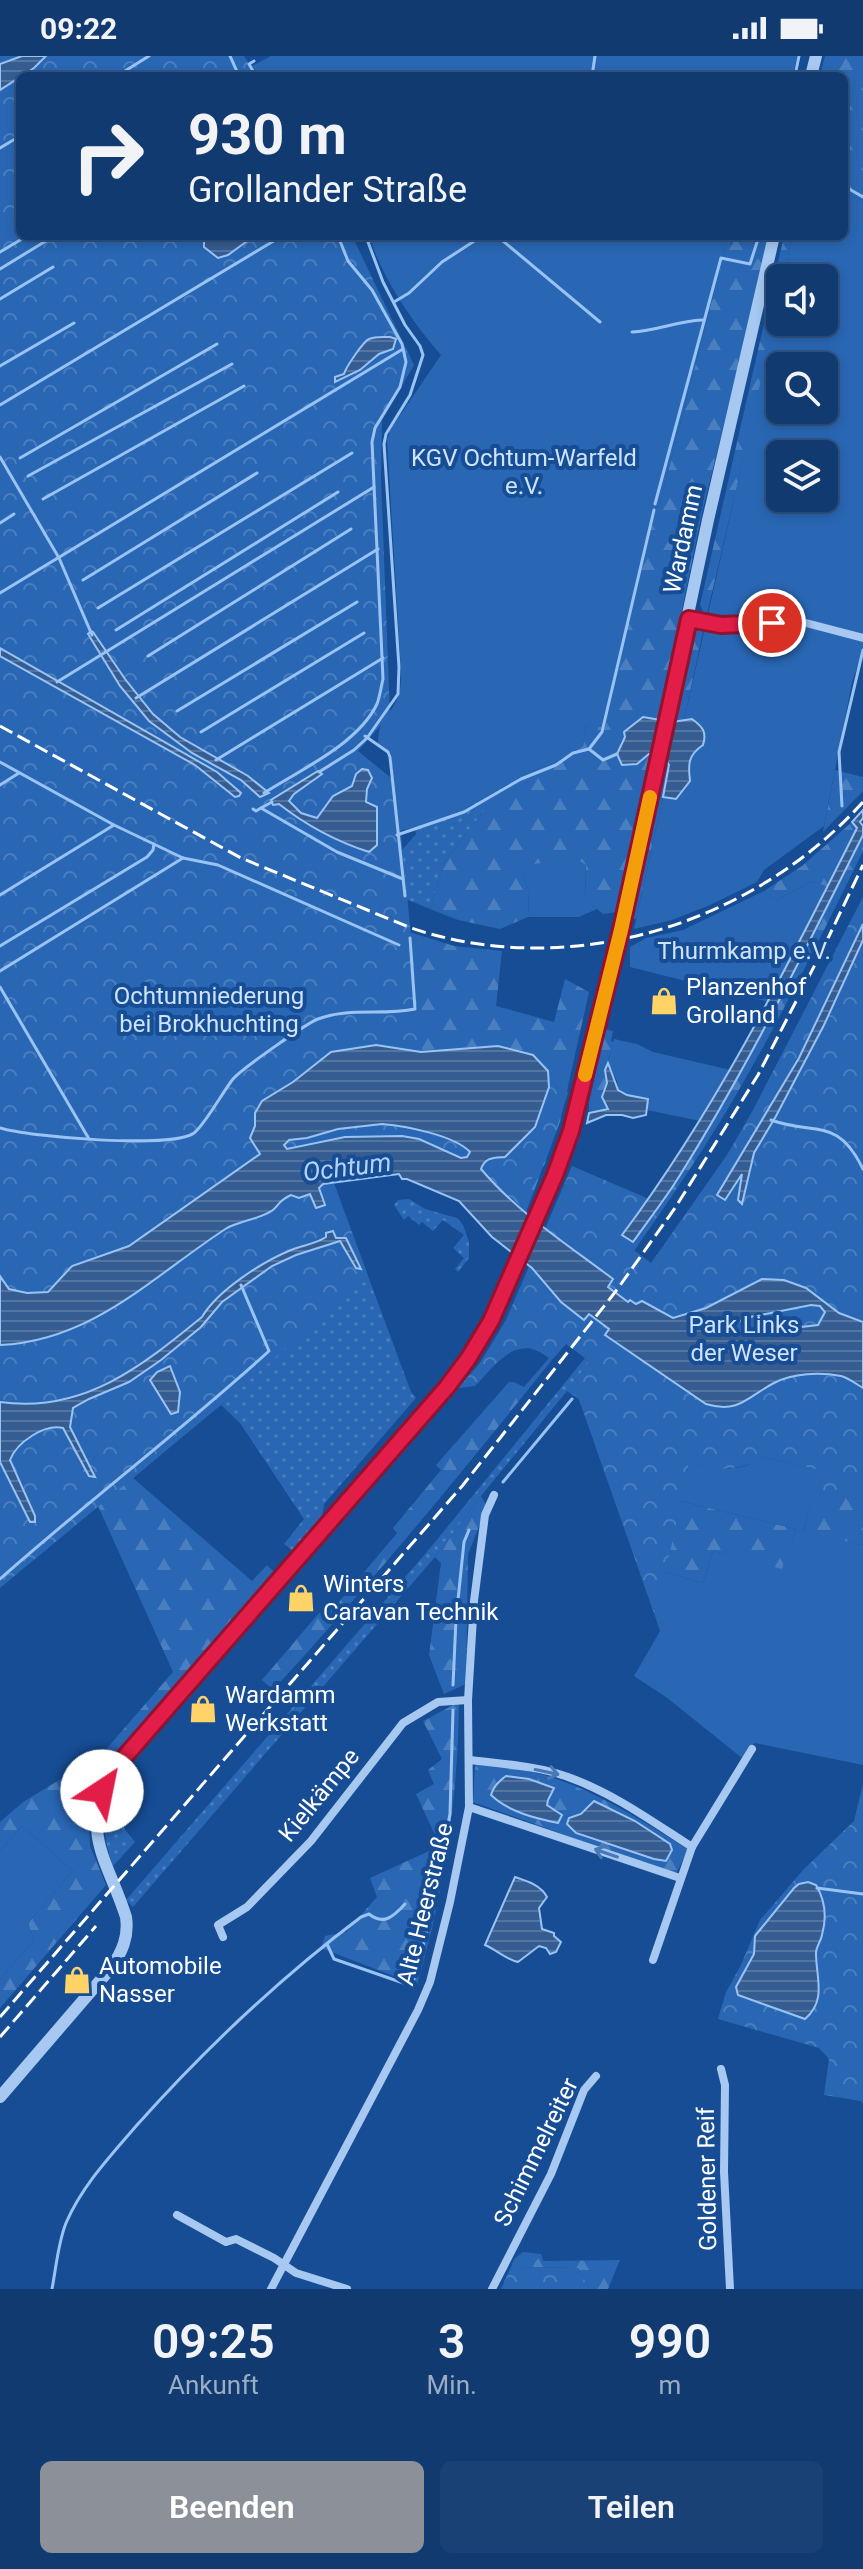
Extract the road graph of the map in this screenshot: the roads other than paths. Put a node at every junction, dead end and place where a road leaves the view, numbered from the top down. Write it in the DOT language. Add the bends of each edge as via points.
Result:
graph roads {
  1 [pos="773,240"];
  2 [pos="689,619"];
  3 [pos="863,638"];
  4 [pos="494,1495"];
  5 [pos="468,1700"];
  6 [pos="752,1749"];
  7 [pos="470,1760"];
  8 [pos="469,1807"];
  9 [pos="692,1847"];
  10 [pos="680,1878"];
  11 [pos="223,1937"];
  12 [pos="653,1960"];
  13 [pos="721,2069"];
  14 [pos="596,2076"];
  15 [pos="0,2097"];
  16 [pos="177,2215"];
  17 [pos="284,2266"];
  18 [pos="271,2289"];
  19 [pos="347,2289"];
  20 [pos="492,2289"];
  21 [pos="730,2289"];
  1 -- 2 [label="street, Wardamm"];
  2 -- 3 [label="street" via="721,625 806,623"];
  2 -- 15 [label="street, Wardamm" via="571,1131 491,1321 456,1376 114,1769 97,1812 100,1853 128,1926 124,1946"];
  4 -- 5 [label="street, Alte Heerstraße" via="485,1515"];
  5 -- 7 [label="street, Alte Heerstraße"];
  5 -- 11 [label="street, Kielkämpe" via="438,1702 403,1723 311,1841 247,1907 218,1925"];
  6 -- 9 [label="street"];
  7 -- 8 [label="street, Alte Heerstraße"];
  7 -- 9 [label="street, one-way" via="566,1776 631,1808"];
  10 -- 8 [label="street, one-way"];
  8 -- 17 [label="street, Alte Heerstraße" via="430,1982"];
  9 -- 10 [label="street"];
  10 -- 12 [label="street"];
  13 -- 21 [label="street, Goldener Reif"];
  14 -- 20 [label="street, Schimmelreiter" via="584,2090 551,2174"];
  16 -- 17 [label="street"];
  17 -- 18 [label="street, Alte Heerstraße"];
  17 -- 19 [label="street"];
}
